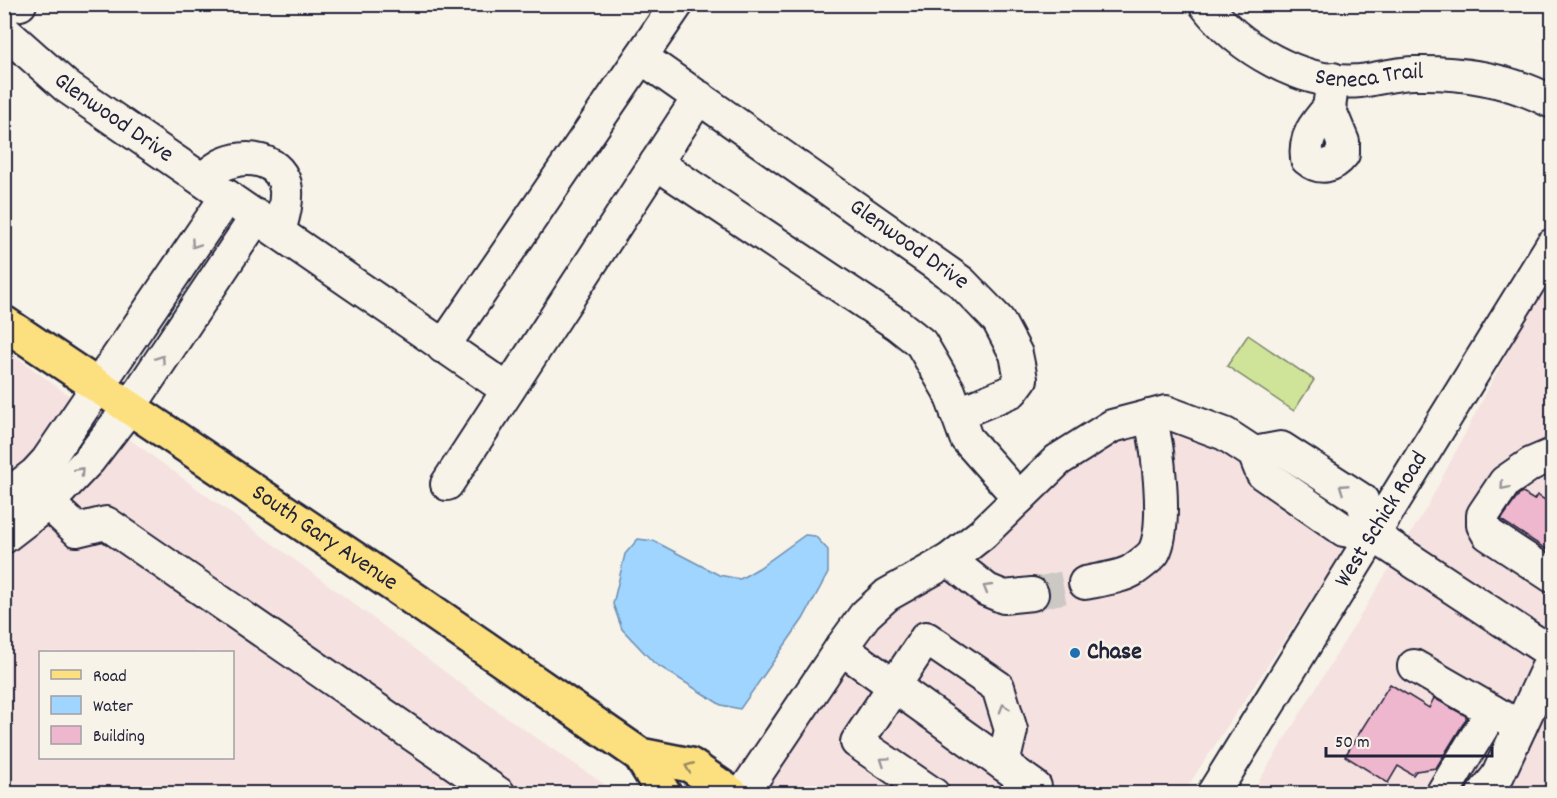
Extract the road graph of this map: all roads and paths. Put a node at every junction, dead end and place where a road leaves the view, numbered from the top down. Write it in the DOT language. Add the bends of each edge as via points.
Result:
graph roads {
  1 [pos="20,4"];
  2 [pos="677,4"];
  3 [pos="1205,4"];
  4 [pos="4,7"];
  5 [pos="4,31"];
  6 [pos="641,57"];
  7 [pos="699,97"];
  8 [pos="1552,102"];
  9 [pos="656,163"];
  10 [pos="215,187"];
  11 [pos="268,224"];
  12 [pos="1552,245"];
  13 [pos="4,323"];
  14 [pos="443,347"];
  15 [pos="98,388"];
  16 [pos="508,390"];
  17 [pos="129,408"];
  18 [pos="957,414"];
  19 [pos="1150,416"];
  20 [pos="1552,455"];
  21 [pos="447,484"];
  22 [pos="4,498"];
  23 [pos="1019,498"];
  24 [pos="48,503"];
  25 [pos="1373,535"];
  26 [pos="4,537"];
  27 [pos="949,560"];
  28 [pos="1552,576"];
  29 [pos="1085,583"];
  30 [pos="1032,594"];
  31 [pos="841,648"];
  32 [pos="1552,655"];
  33 [pos="1414,666"];
  34 [pos="893,685"];
  35 [pos="1492,711"];
  36 [pos="1520,728"];
  37 [pos="640,755"];
  38 [pos="1003,764"];
  39 [pos="500,794"];
  40 [pos="664,794"];
  41 [pos="732,794"];
  42 [pos="743,794"];
  43 [pos="933,794"];
  44 [pos="1036,794"];
  45 [pos="1213,794"];
  46 [pos="1442,794"];
  47 [pos="1483,794"];
  1 -- 4 [label="street"];
  2 -- 6 [label="street"];
  3 -- 8 [label="street, Seneca Trail" via="1217,20 1256,51 1313,77 1330,93 1358,81 1412,72 1496,80"];
  5 -- 10 [label="street, Glenwood Drive" via="67,87"];
  6 -- 7 [label="street, Glenwood Drive"];
  6 -- 14 [label="street"];
  7 -- 9 [label="street"];
  7 -- 18 [label="street, Glenwood Drive" via="961,282 998,320 1016,354 1021,379 1012,391"];
  9 -- 16 [label="street"];
  9 -- 18 [label="street" via="921,343 949,391"];
  10 -- 11 [label="street, Glenwood Drive"];
  10 -- 11 [label="street" via="223,164 262,159 276,168 286,187 285,210"];
  10 -- 15 [label="street, one-way"];
  11 -- 14 [label="street, Glenwood Drive"];
  17 -- 11 [label="street, one-way"];
  12 -- 25 [label="street, West Schick Road"];
  13 -- 15 [label="main road, South Gary Avenue"];
  14 -- 16 [label="street, Glenwood Drive"];
  15 -- 17 [label="main road, South Gary Avenue"];
  15 -- 22 [label="street" via="47,461"];
  16 -- 21 [label="street"];
  24 -- 17 [label="street, one-way" via="80,472"];
  17 -- 37 [label="main road, South Gary Avenue"];
  18 -- 23 [label="street" via="966,438"];
  19 -- 23 [label="street" via="1112,426 1094,437 1058,460"];
  19 -- 25 [label="street" via="1166,412 1225,434 1254,453 1262,473 1344,530"];
  19 -- 29 [label="street" via="1155,432 1162,518 1153,554 1131,572"];
  20 -- 28 [label="street, one-way" via="1504,482 1484,515 1483,525 1488,534"];
  23 -- 27 [label="street"];
  24 -- 26 [label="street"];
  24 -- 39 [label="street" via="77,530 106,523"];
  25 -- 32 [label="street"];
  25 -- 45 [label="street, West Schick Road"];
  30 -- 27 [label="street, one-way" via="1004,597 987,590"];
  27 -- 31 [label="street" via="887,595 865,615"];
  31 -- 34 [label="street"];
  31 -- 42 [label="street"];
  32 -- 36 [label="street"];
  33 -- 35 [label="street"];
  34 -- 38 [label="street"];
  38 -- 34 [label="street, one-way" via="1011,730 998,687 926,638"];
  43 -- 34 [label="street, one-way" via="857,742"];
  35 -- 36 [label="street"];
  35 -- 46 [label="street"];
  36 -- 47 [label="street" via="1497,777"];
  37 -- 40 [label="main road, South Gary Avenue"];
  41 -- 37 [label="main road, South Gary Avenue, one-way" via="690,765"];
  38 -- 44 [label="street" via="1035,787"];
}
